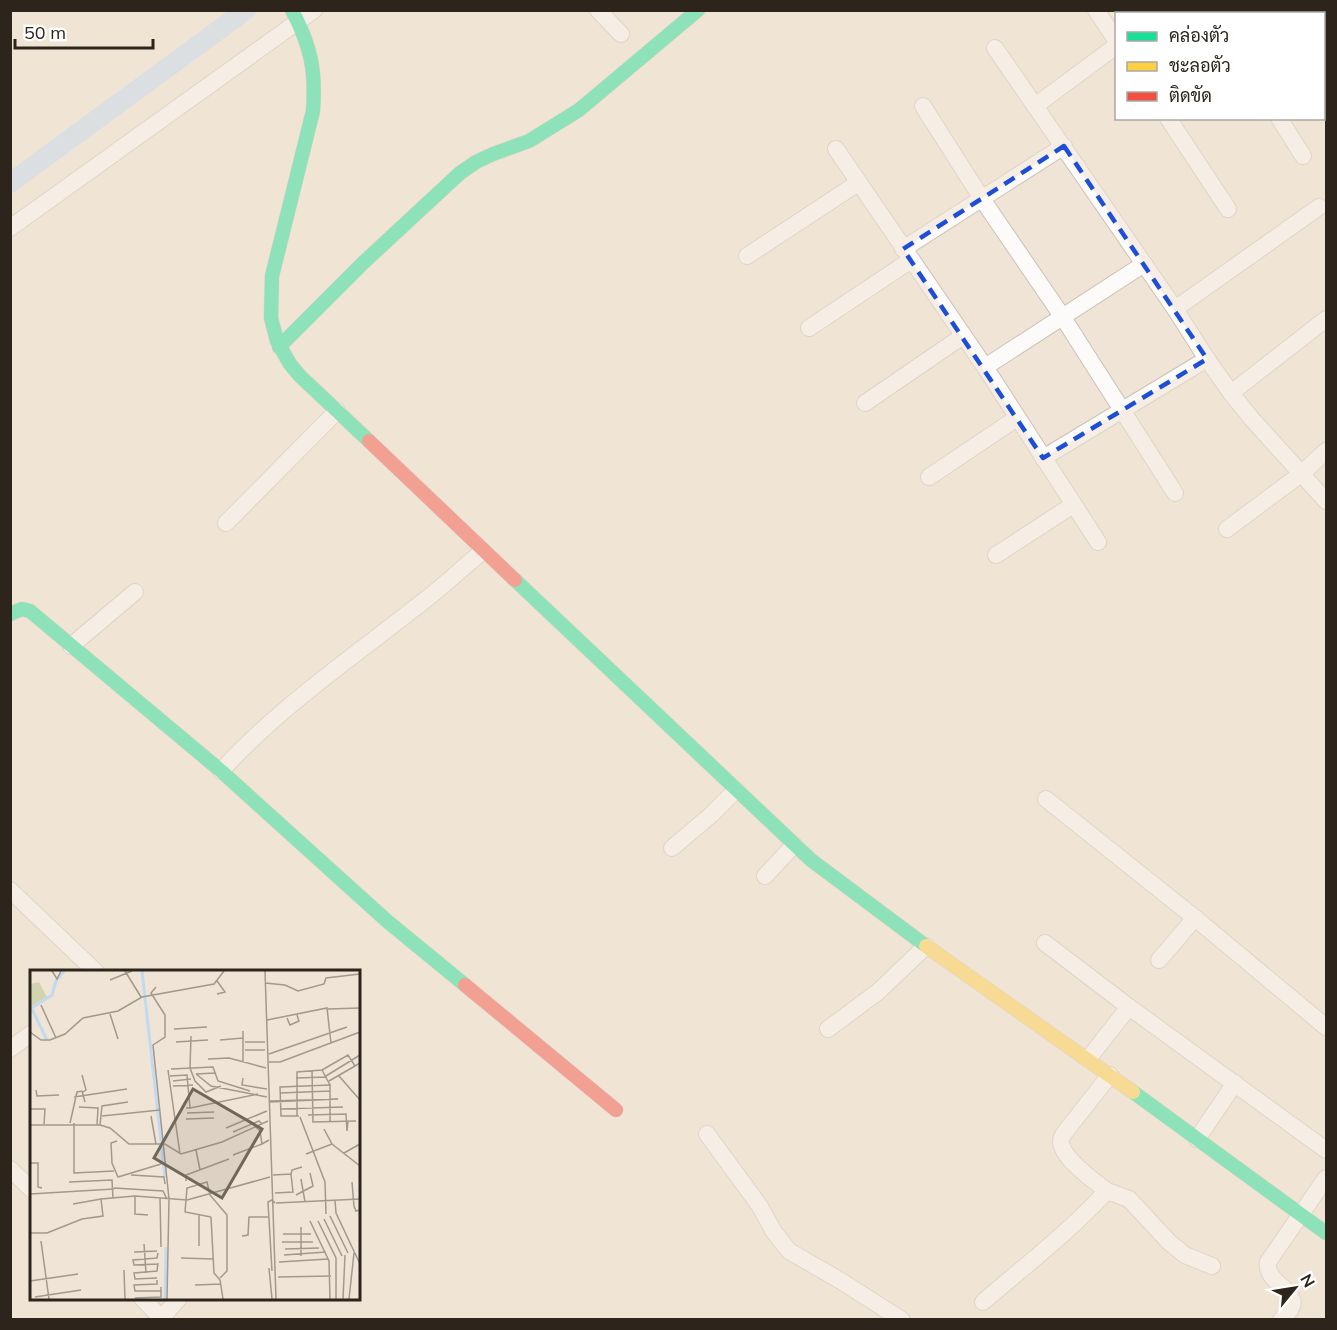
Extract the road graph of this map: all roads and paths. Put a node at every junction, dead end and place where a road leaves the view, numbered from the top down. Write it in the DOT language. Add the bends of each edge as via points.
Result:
graph roads {
  1 [pos="314,10"];
  2 [pos="598,10"];
  3 [pos="698,10"];
  4 [pos="1096,10"];
  5 [pos="295,17"];
  6 [pos="621,34"];
  7 [pos="1115,38"];
  8 [pos="1115,47"];
  9 [pos="995,48"];
  10 [pos="923,106"];
  11 [pos="1035,106"];
  12 [pos="1169,120"];
  13 [pos="1280,120"];
  14 [pos="1064,146"];
  15 [pos="836,149"];
  16 [pos="1303,156"];
  17 [pos="858,183"];
  18 [pos="982,199"];
  19 [pos="1319,207"];
  20 [pos="1228,209"];
  21 [pos="10,228"];
  22 [pos="907,254"];
  23 [pos="747,256"];
  24 [pos="1144,264"];
  25 [pos="1175,309"];
  26 [pos="1062,316"];
  27 [pos="1326,319"];
  28 [pos="809,328"];
  29 [pos="963,336"];
  30 [pos="279,347"];
  31 [pos="1207,359"];
  32 [pos="985,368"];
  33 [pos="1232,393"];
  34 [pos="865,403"];
  35 [pos="1122,409"];
  36 [pos="337,411"];
  37 [pos="1017,418"];
  38 [pos="1326,451"];
  39 [pos="1043,458"];
  40 [pos="1301,474"];
  41 [pos="928,477"];
  42 [pos="1175,494"];
  43 [pos="1326,501"];
  44 [pos="1073,505"];
  45 [pos="226,523"];
  46 [pos="1227,529"];
  47 [pos="1098,542"];
  48 [pos="483,550"];
  49 [pos="996,555"];
  50 [pos="135,592"];
  51 [pos="10,614"];
  52 [pos="71,646"];
  53 [pos="221,771"];
  54 [pos="735,790"];
  55 [pos="1046,799"];
  56 [pos="794,845"];
  57 [pos="672,848"];
  58 [pos="765,876"];
  59 [pos="10,890"];
  60 [pos="1195,918"];
  61 [pos="1046,943"];
  62 [pos="926,946"];
  63 [pos="1159,960"];
  64 [pos="94,970"];
  65 [pos="1129,1007"];
  66 [pos="1326,1028"];
  67 [pos="828,1029"];
  68 [pos="30,1034"];
  69 [pos="10,1048"];
  70 [pos="1088,1059"];
  71 [pos="1110,1075"];
  72 [pos="1235,1083"];
  73 [pos="616,1110"];
  74 [pos="707,1134"];
  75 [pos="1197,1139"];
  76 [pos="1326,1150"];
  77 [pos="10,1169"];
  78 [pos="1326,1178"];
  79 [pos="30,1188"];
  80 [pos="1107,1191"];
  81 [pos="1301,1214"];
  82 [pos="1326,1233"];
  83 [pos="1212,1266"];
  84 [pos="143,1300"];
  85 [pos="178,1300"];
  86 [pos="983,1302"];
  87 [pos="162,1319"];
  88 [pos="902,1320"];
  89 [pos="1281,1320"];
  1 -- 5 [label="street"];
  2 -- 6 [label="street"];
  3 -- 30 [label="street" via="579,110 529,141 493,154 460,173"];
  4 -- 7 [label="street"];
  5 -- 21 [label="street"];
  5 -- 30 [label="street" via="309,48 315,90 272,276 271,318"];
  8 -- 11 [label="street"];
  9 -- 11 [label="street"];
  10 -- 18 [label="street"];
  11 -- 14 [label="street"];
  12 -- 20 [label="street"];
  13 -- 16 [label="street"];
  14 -- 18 [label="street"];
  14 -- 24 [label="street"];
  15 -- 17 [label="street"];
  17 -- 22 [label="street"];
  17 -- 23 [label="street"];
  18 -- 22 [label="street"];
  18 -- 26 [label="street"];
  19 -- 25 [label="street"];
  22 -- 28 [label="street"];
  22 -- 29 [label="street"];
  24 -- 25 [label="street"];
  24 -- 26 [label="street"];
  25 -- 31 [label="street"];
  26 -- 32 [label="street"];
  26 -- 35 [label="street"];
  27 -- 33 [label="street"];
  29 -- 32 [label="street"];
  29 -- 34 [label="street"];
  30 -- 36 [label="street" via="289,364"];
  31 -- 33 [label="street"];
  31 -- 35 [label="street"];
  32 -- 37 [label="street"];
  33 -- 40 [label="street"];
  35 -- 39 [label="street"];
  35 -- 42 [label="street"];
  36 -- 45 [label="street"];
  36 -- 48 [label="street"];
  37 -- 39 [label="street"];
  37 -- 41 [label="street"];
  38 -- 40 [label="street"];
  39 -- 44 [label="street"];
  40 -- 43 [label="street"];
  40 -- 46 [label="street"];
  44 -- 47 [label="street"];
  44 -- 49 [label="street"];
  48 -- 53 [label="street" via="274,718"];
  48 -- 54 [label="street"];
  50 -- 52 [label="street"];
  51 -- 52 [label="street" via="22,609 30,611"];
  52 -- 53 [label="street"];
  53 -- 73 [label="street" via="387,921"];
  54 -- 56 [label="street"];
  54 -- 57 [label="street"];
  55 -- 60 [label="street"];
  56 -- 58 [label="street"];
  56 -- 62 [label="street"];
  59 -- 64 [label="street"];
  60 -- 63 [label="street"];
  60 -- 66 [label="street"];
  61 -- 65 [label="street"];
  62 -- 67 [label="street" via="879,991"];
  62 -- 70 [label="street"];
  65 -- 70 [label="street"];
  65 -- 72 [label="street"];
  68 -- 69 [label="street"];
  70 -- 71 [label="street"];
  71 -- 75 [label="street"];
  71 -- 80 [label="street" via="1061,1140 1070,1159"];
  72 -- 75 [label="street"];
  72 -- 76 [label="street"];
  74 -- 88 [label="street" via="789,1251"];
  75 -- 81 [label="street"];
  77 -- 79 [label="street"];
  78 -- 81 [label="street"];
  80 -- 83 [label="street" via="1129,1199 1185,1255"];
  80 -- 86 [label="street"];
  81 -- 82 [label="street"];
  81 -- 89 [label="street" via="1268,1262 1270,1274 1294,1302"];
  84 -- 87 [label="street"];
  85 -- 87 [label="street"];
}
